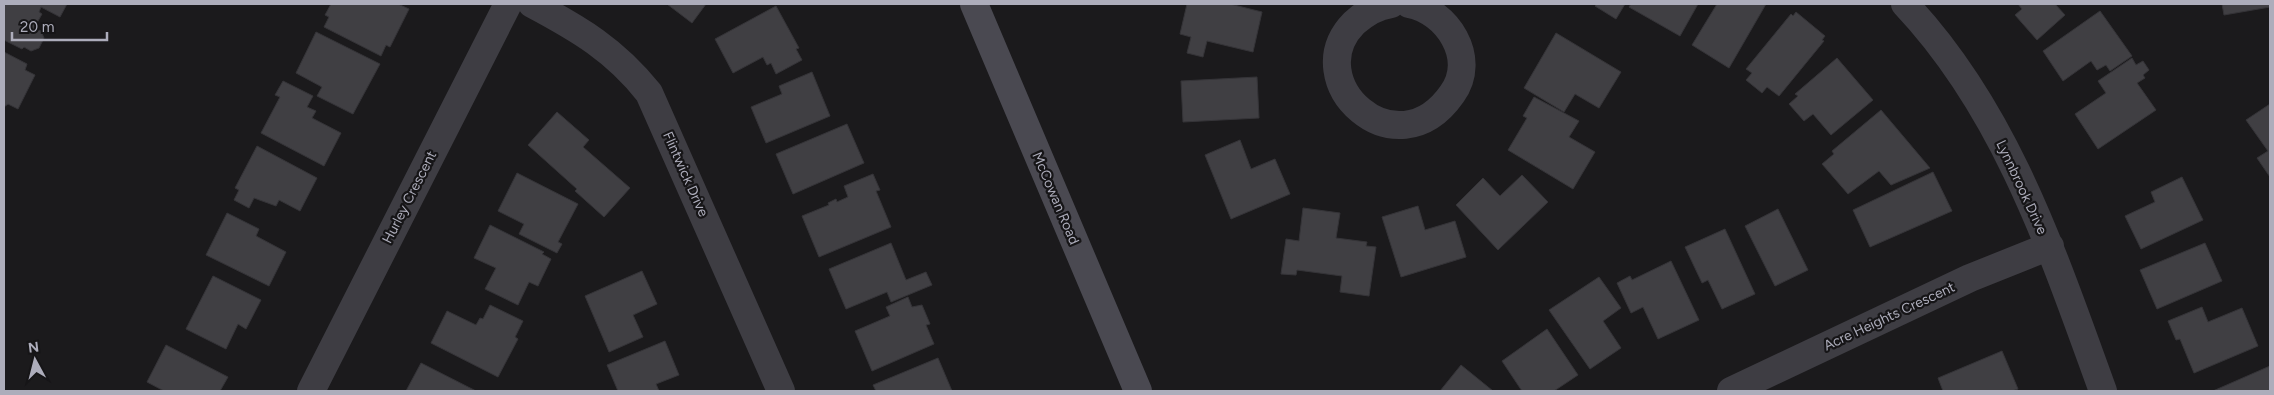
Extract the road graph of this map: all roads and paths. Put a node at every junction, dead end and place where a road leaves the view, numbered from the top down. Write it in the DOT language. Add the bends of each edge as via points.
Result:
graph roads {
  1 [pos="508,4"];
  2 [pos="532,4"];
  3 [pos="974,4"];
  4 [pos="1390,4"];
  5 [pos="1904,4"];
  6 [pos="1418,5"];
  7 [pos="2050,246"];
  8 [pos="311,391"];
  9 [pos="781,391"];
  10 [pos="1138,391"];
  11 [pos="1731,391"];
  12 [pos="2103,391"];
  1 -- 8 [label="street, Hurley Crescent"];
  2 -- 9 [label="street, Flintwick Drive" via="606,48 630,69 649,93"];
  3 -- 10 [label="main road, McCowan Road"];
  4 -- 6 [label="street" via="1364,13 1350,28 1340,46 1338,66 1342,86 1352,103 1367,116 1386,124 1426,120 1443,108 1455,91 1461,72 1460,52 1452,32 1439,17"];
  5 -- 7 [label="street, Lynnbrook Drive" via="1951,58 1980,103 2016,166"];
  7 -- 11 [label="street, Acre Heights Crescent" via="1970,278"];
  7 -- 12 [label="street, Lynnbrook Drive"];
}
